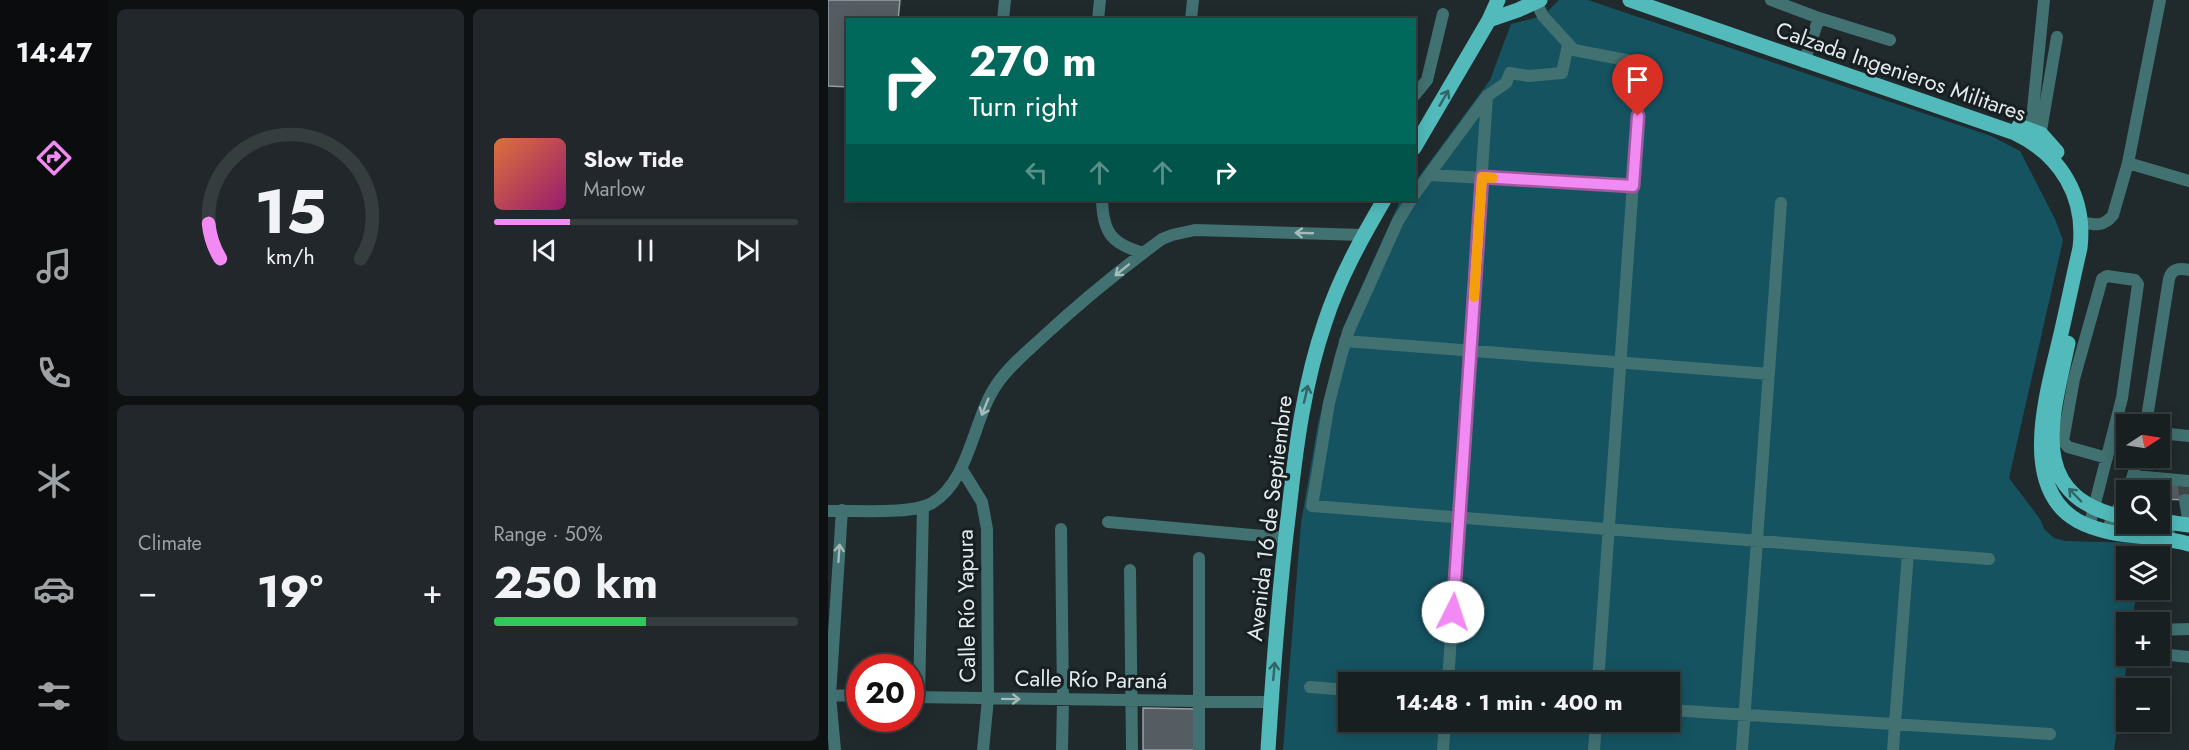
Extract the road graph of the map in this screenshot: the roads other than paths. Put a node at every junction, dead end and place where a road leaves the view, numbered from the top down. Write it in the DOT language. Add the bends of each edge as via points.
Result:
graph roads {
  1 [pos="1005,0"];
  2 [pos="1100,0"];
  3 [pos="1192,0"];
  4 [pos="1498,0"];
  5 [pos="1630,0"];
  6 [pos="1652,0"];
  7 [pos="1771,0"];
  8 [pos="2044,0"];
  9 [pos="2160,0"];
  10 [pos="1538,1"];
  11 [pos="1443,14"];
  12 [pos="1003,18"];
  13 [pos="1098,18"];
  14 [pos="1191,18"];
  15 [pos="1819,18"];
  16 [pos="1489,20"];
  17 [pos="2057,37"];
  18 [pos="1890,40"];
  19 [pos="1568,45"];
  20 [pos="1806,57"];
  21 [pos="1416,94"];
  22 [pos="1487,96"];
  23 [pos="2035,138"];
  24 [pos="1416,144"];
  25 [pos="2128,163"];
  26 [pos="1430,175"];
  27 [pos="1482,177"];
  28 [pos="2189,181"];
  29 [pos="1633,186"];
  30 [pos="1416,192"];
  31 [pos="1102,201"];
  32 [pos="1383,201"];
  33 [pos="1411,201"];
  34 [pos="1781,203"];
  35 [pos="2085,223"];
  36 [pos="1363,235"];
  37 [pos="1143,253"];
  38 [pos="2189,270"];
  39 [pos="1346,341"];
  40 [pos="1470,351"];
  41 [pos="1621,362"];
  42 [pos="1769,374"];
  43 [pos="2148,414"];
  44 [pos="2170,434"];
  45 [pos="2189,436"];
  46 [pos="2107,458"];
  47 [pos="961,468"];
  48 [pos="2136,468"];
  49 [pos="2134,476"];
  50 [pos="2132,480"];
  51 [pos="2185,481"];
  52 [pos="2185,500"];
  53 [pos="923,507"];
  54 [pos="2095,508"];
  55 [pos="842,510"];
  56 [pos="828,511"];
  57 [pos="2116,515"];
  58 [pos="1459,517"];
  59 [pos="1108,522"];
  60 [pos="2116,522"];
  61 [pos="2170,522"];
  62 [pos="2189,525"];
  63 [pos="2089,526"];
  64 [pos="1061,529"];
  65 [pos="1609,529"];
  66 [pos="2106,531"];
  67 [pos="2168,534"];
  68 [pos="1286,538"];
  69 [pos="2170,539"];
  70 [pos="1757,541"];
  71 [pos="2189,544"];
  72 [pos="1908,553"];
  73 [pos="1199,558"];
  74 [pos="1989,559"];
  75 [pos="1130,570"];
  76 [pos="2189,629"];
  77 [pos="2170,630"];
  78 [pos="917,654"];
  79 [pos="2170,655"];
  80 [pos="2189,657"];
  81 [pos="1449,672"];
  82 [pos="1599,672"];
  83 [pos="1310,687"];
  84 [pos="1338,689"];
  85 [pos="829,695"];
  86 [pos="846,696"];
  87 [pos="924,697"];
  88 [pos="988,699"];
  89 [pos="1063,700"];
  90 [pos="1132,700"];
  91 [pos="1200,701"];
  92 [pos="1271,702"];
  93 [pos="1680,711"];
  94 [pos="1744,715"];
  95 [pos="1895,724"];
  96 [pos="1444,732"];
  97 [pos="1595,732"];
  98 [pos="2049,734"];
  99 [pos="835,750"];
  100 [pos="983,750"];
  101 [pos="1062,750"];
  102 [pos="1132,750"];
  103 [pos="1199,750"];
  104 [pos="1268,750"];
  105 [pos="1443,750"];
  106 [pos="1594,750"];
  107 [pos="1742,750"];
  108 [pos="1893,750"];
  1 -- 12 [label="street"];
  2 -- 13 [label="street"];
  3 -- 14 [label="street"];
  4 -- 16 [label="main road"];
  5 -- 20 [label="main road, Calzada Ingenieros Militares"];
  6 -- 20 [label="main road, Calzada Ingenieros Militares"];
  7 -- 15 [label="street"];
  8 -- 23 [label="street"];
  9 -- 25 [label="street"];
  10 -- 16 [label="main road"];
  10 -- 19 [label="street" via="1543,16"];
  11 -- 21 [label="street" via="1427,80"];
  15 -- 18 [label="street"];
  15 -- 20 [label="street"];
  24 -- 16 [label="main road, one-way"];
  17 -- 23 [label="street"];
  19 -- 22 [label="street" via="1562,73 1510,73 1506,83"];
  19 -- 29 [label="street" via="1581,53 1636,62 1641,69"];
  20 -- 23 [label="main road, Calzada Ingenieros Militares"];
  22 -- 26 [label="street"];
  22 -- 27 [label="street"];
  23 -- 35 [label="main road, Calzada Ingenieros Militares" via="2065,175"];
  25 -- 28 [label="street"];
  25 -- 35 [label="street" via="2113,215 2102,224"];
  26 -- 27 [label="street"];
  26 -- 30 [label="street"];
  27 -- 29 [label="street"];
  27 -- 40 [label="street"];
  29 -- 41 [label="street"];
  31 -- 37 [label="street" via="1104,224 1110,236"];
  32 -- 36 [label="main road, Avenida 16 de Septiembre"];
  33 -- 39 [label="street" via="1398,221"];
  34 -- 42 [label="street"];
  54 -- 35 [label="main road, Calzada Ingenieros Militares, one-way" via="2082,502 2061,478 2050,436 2087,257"];
  35 -- 63 [label="main road, Calzada Ingenieros Militares" via="2046,394 2041,457 2053,496 2064,511"];
  36 -- 37 [label="street, one-way" via="1194,230 1172,234"];
  68 -- 36 [label="main road, Avenida 16 de Septiembre, one-way" via="1298,432 1316,350 1340,282"];
  37 -- 47 [label="street, one-way" via="1008,370 988,399"];
  38 -- 43 [label="street" via="2175,270 2169,279"];
  39 -- 40 [label="street"];
  39 -- 58 [label="street" via="1329,403 1312,506"];
  40 -- 41 [label="street"];
  40 -- 58 [label="street"];
  41 -- 42 [label="street"];
  41 -- 65 [label="street"];
  42 -- 70 [label="street"];
  44 -- 45 [label="street"];
  46 -- 46 [label="street" via="2068,447 2063,441 2074,379 2102,279 2107,276 2135,280 2138,284 2122,398"];
  46 -- 54 [label="street"];
  47 -- 53 [label="street" via="943,494"];
  47 -- 88 [label="street, Calle Río Yapura" via="982,502 987,529"];
  48 -- 49 [label="street"];
  49 -- 50 [label="street"];
  49 -- 51 [label="street"];
  52 -- 62 [label="street"];
  53 -- 55 [label="street"];
  53 -- 78 [label="street"];
  54 -- 57 [label="main road, Calzada Ingenieros Militares"];
  54 -- 63 [label="street"];
  55 -- 56 [label="street"];
  85 -- 55 [label="street, one-way"];
  58 -- 65 [label="street"];
  58 -- 81 [label="street"];
  59 -- 68 [label="street"];
  60 -- 66 [label="street"];
  61 -- 62 [label="main road"];
  63 -- 66 [label="main road, Calzada Ingenieros Militares"];
  64 -- 89 [label="street"];
  65 -- 70 [label="street"];
  65 -- 82 [label="street"];
  66 -- 69 [label="main road, Calzada Ingenieros Militares"];
  67 -- 69 [label="street"];
  92 -- 68 [label="main road, Avenida 16 de Septiembre, one-way"];
  69 -- 71 [label="main road, Calzada Ingenieros Militares"];
  70 -- 72 [label="street"];
  70 -- 94 [label="street"];
  72 -- 74 [label="street"];
  72 -- 95 [label="street"];
  73 -- 91 [label="street"];
  75 -- 90 [label="street"];
  76 -- 77 [label="street"];
  79 -- 80 [label="street"];
  83 -- 84 [label="street"];
  85 -- 86 [label="street"];
  85 -- 99 [label="street"];
  87 -- 88 [label="street, Calle Río Paraná"];
  88 -- 89 [label="street, Calle Río Paraná, one-way"];
  88 -- 100 [label="street, Calle Río Yapura"];
  89 -- 90 [label="street, Calle Río Paraná"];
  89 -- 101 [label="street"];
  90 -- 91 [label="street, Calle Río Paraná"];
  90 -- 102 [label="street"];
  91 -- 92 [label="street, Calle Río Paraná"];
  91 -- 103 [label="street"];
  92 -- 104 [label="main road, Avenida 16 de Septiembre"];
  93 -- 94 [label="street"];
  94 -- 95 [label="street"];
  94 -- 107 [label="street"];
  95 -- 98 [label="street"];
  95 -- 108 [label="street"];
  96 -- 105 [label="street"];
  97 -- 106 [label="street"];
}
